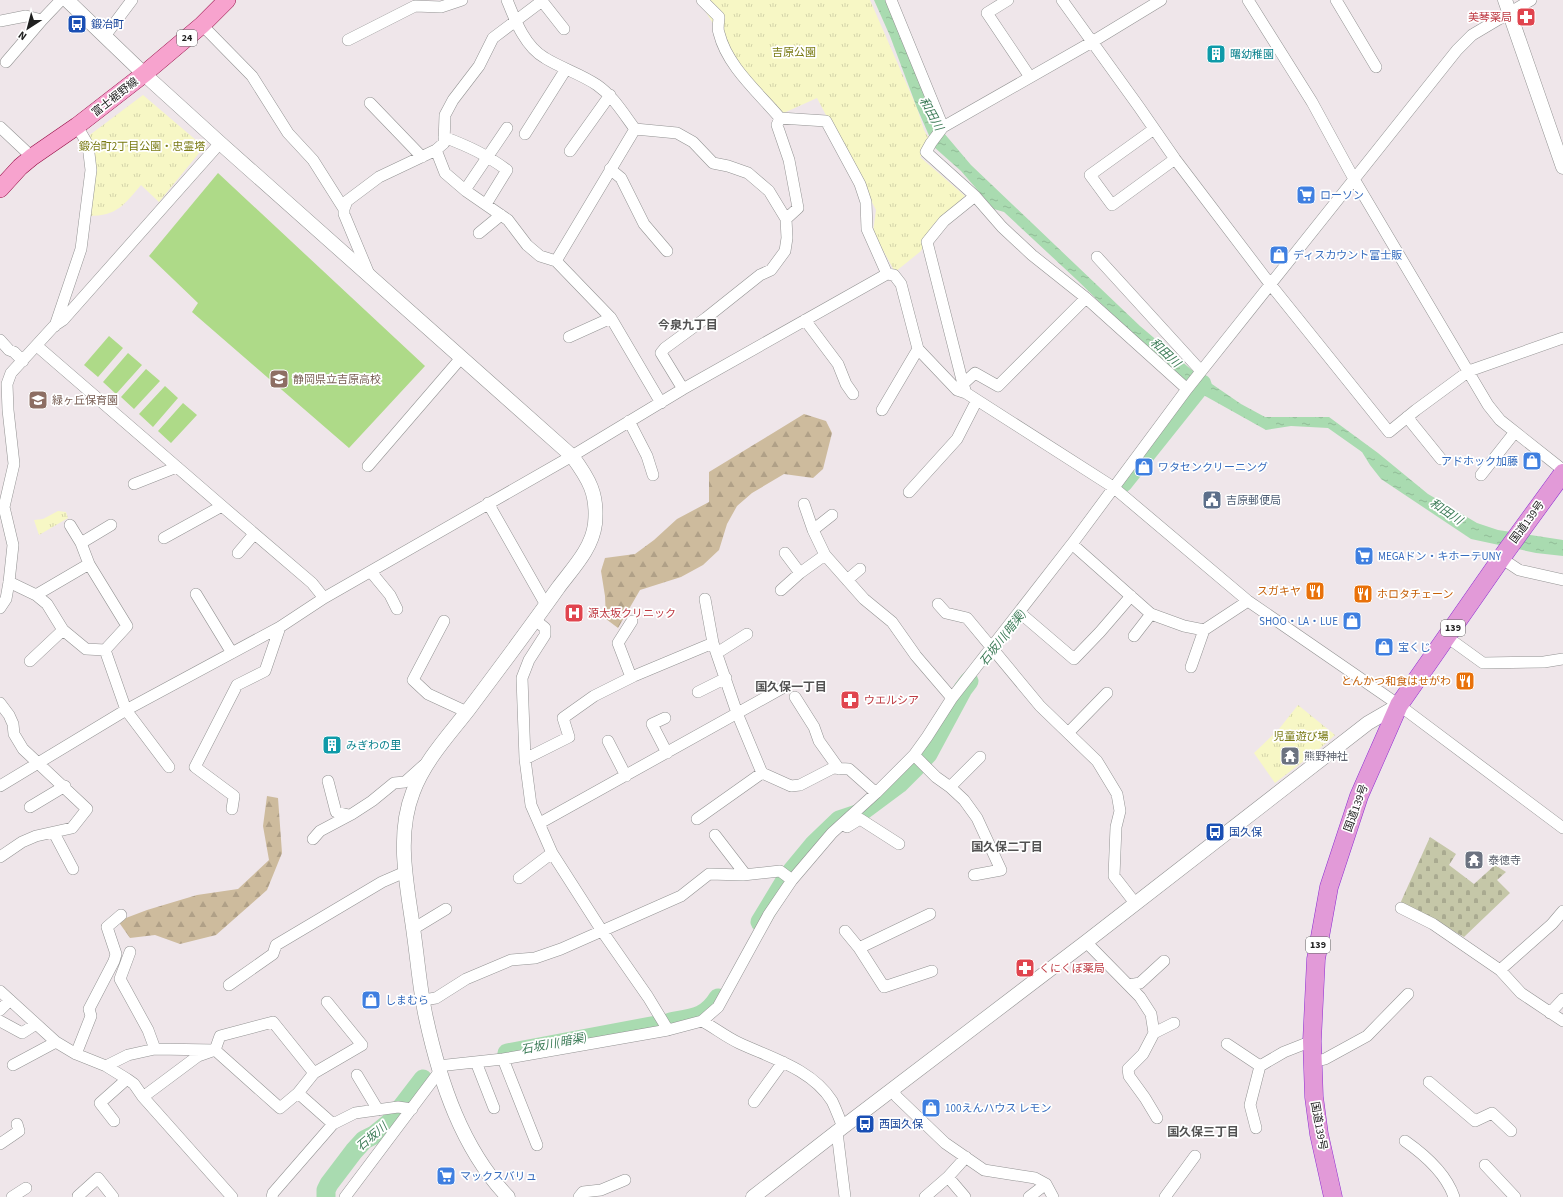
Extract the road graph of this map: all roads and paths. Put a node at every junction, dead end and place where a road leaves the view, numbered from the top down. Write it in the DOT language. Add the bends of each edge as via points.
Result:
graph roads {
  1 [pos="62,0"];
  2 [pos="67,0"];
  3 [pos="132,0"];
  4 [pos="227,0"];
  5 [pos="462,0"];
  6 [pos="507,0"];
  7 [pos="702,0"];
  8 [pos="891,0"];
  9 [pos="1008,0"];
  10 [pos="1062,0"];
  11 [pos="1160,0"];
  12 [pos="1248,0"];
  13 [pos="1336,0"];
  14 [pos="1531,0"];
  15 [pos="1507,6"];
  16 [pos="0,20"];
  17 [pos="42,20"];
  18 [pos="515,20"];
  19 [pos="202,25"];
  20 [pos="564,29"];
  21 [pos="105,36"];
  22 [pos="348,40"];
  23 [pos="1092,42"];
  24 [pos="6,62"];
  25 [pos="1376,67"];
  26 [pos="566,69"];
  27 [pos="144,74"];
  28 [pos="1030,77"];
  29 [pos="610,95"];
  30 [pos="370,103"];
  31 [pos="780,118"];
  32 [pos="77,126"];
  33 [pos="0,127"];
  34 [pos="943,127"];
  35 [pos="507,128"];
  36 [pos="634,129"];
  37 [pos="1154,129"];
  38 [pos="525,134"];
  39 [pos="444,137"];
  40 [pos="220,143"];
  41 [pos="436,150"];
  42 [pos="570,151"];
  43 [pos="488,156"];
  44 [pos="32,157"];
  45 [pos="422,157"];
  46 [pos="1175,159"];
  47 [pos="1563,167"];
  48 [pos="610,169"];
  49 [pos="1354,178"];
  50 [pos="0,189"];
  51 [pos="465,190"];
  52 [pos="975,196"];
  53 [pos="486,204"];
  54 [pos="344,209"];
  55 [pos="501,215"];
  56 [pos="786,220"];
  57 [pos="479,233"];
  58 [pos="667,251"];
  59 [pos="1097,257"];
  60 [pos="556,261"];
  61 [pos="887,274"];
  62 [pos="370,275"];
  63 [pos="1270,284"];
  64 [pos="1086,298"];
  65 [pos="610,318"];
  66 [pos="805,320"];
  67 [pos="54,326"];
  68 [pos="569,338"];
  69 [pos="1563,338"];
  70 [pos="0,340"];
  71 [pos="38,346"];
  72 [pos="918,349"];
  73 [pos="461,358"];
  74 [pos="23,361"];
  75 [pos="1201,371"];
  76 [pos="1469,371"];
  77 [pos="683,389"];
  78 [pos="964,389"];
  79 [pos="1187,389"];
  80 [pos="853,394"];
  81 [pos="977,400"];
  82 [pos="661,403"];
  83 [pos="8,410"];
  84 [pos="882,410"];
  85 [pos="1407,417"];
  86 [pos="0,421"];
  87 [pos="629,422"];
  88 [pos="1515,432"];
  89 [pos="572,456"];
  90 [pos="1441,459"];
  91 [pos="368,466"];
  92 [pos="177,467"];
  93 [pos="1563,471"];
  94 [pos="653,475"];
  95 [pos="1481,475"];
  96 [pos="134,484"];
  97 [pos="1114,488"];
  98 [pos="909,492"];
  99 [pos="488,503"];
  100 [pos="804,504"];
  101 [pos="222,506"];
  102 [pos="832,516"];
  103 [pos="70,525"];
  104 [pos="111,525"];
  105 [pos="813,530"];
  106 [pos="254,534"];
  107 [pos="164,538"];
  108 [pos="81,542"];
  109 [pos="1074,546"];
  110 [pos="238,553"];
  111 [pos="785,553"];
  112 [pos="1504,554"];
  113 [pos="826,555"];
  114 [pos="90,564"];
  115 [pos="860,569"];
  116 [pos="371,572"];
  117 [pos="800,573"];
  118 [pos="847,580"];
  119 [pos="1563,580"];
  120 [pos="9,582"];
  121 [pos="781,590"];
  122 [pos="196,594"];
  123 [pos="36,595"];
  124 [pos="1131,596"];
  125 [pos="324,598"];
  126 [pos="705,599"];
  127 [pos="1248,601"];
  128 [pos="938,604"];
  129 [pos="546,605"];
  130 [pos="0,608"];
  131 [pos="396,609"];
  132 [pos="1022,614"];
  133 [pos="1150,614"];
  134 [pos="535,620"];
  135 [pos="444,621"];
  136 [pos="632,621"];
  137 [pos="280,627"];
  138 [pos="63,630"];
  139 [pos="1204,630"];
  140 [pos="747,634"];
  141 [pos="1134,636"];
  142 [pos="1447,637"];
  143 [pos="715,648"];
  144 [pos="105,650"];
  145 [pos="995,650"];
  146 [pos="232,653"];
  147 [pos="1563,659"];
  148 [pos="30,661"];
  149 [pos="1191,667"];
  150 [pos="630,677"];
  151 [pos="726,678"];
  152 [pos="786,686"];
  153 [pos="698,692"];
  154 [pos="1107,693"];
  155 [pos="795,698"];
  156 [pos="952,698"];
  157 [pos="0,703"];
  158 [pos="1399,705"];
  159 [pos="126,710"];
  160 [pos="466,712"];
  161 [pos="737,713"];
  162 [pos="665,718"];
  163 [pos="1068,733"];
  164 [pos="608,741"];
  165 [pos="667,753"];
  166 [pos="914,755"];
  167 [pos="980,757"];
  168 [pos="525,759"];
  169 [pos="429,761"];
  170 [pos="38,763"];
  171 [pos="169,767"];
  172 [pos="839,769"];
  173 [pos="762,773"];
  174 [pos="626,776"];
  175 [pos="328,781"];
  176 [pos="0,786"];
  177 [pos="65,786"];
  178 [pos="950,787"];
  179 [pos="876,793"];
  180 [pos="30,807"];
  181 [pos="232,809"];
  182 [pos="349,815"];
  183 [pos="697,819"];
  184 [pos="540,823"];
  185 [pos="847,823"];
  186 [pos="1563,828"];
  187 [pos="54,833"];
  188 [pos="715,835"];
  189 [pos="313,839"];
  190 [pos="899,844"];
  191 [pos="552,853"];
  192 [pos="0,857"];
  193 [pos="73,870"];
  194 [pos="405,872"];
  195 [pos="745,874"];
  196 [pos="974,875"];
  197 [pos="519,878"];
  198 [pos="792,880"];
  199 [pos="1135,903"];
  200 [pos="1401,908"];
  201 [pos="446,909"];
  202 [pos="1563,912"];
  203 [pos="930,914"];
  204 [pos="121,915"];
  205 [pos="413,929"];
  206 [pos="602,931"];
  207 [pos="845,931"];
  208 [pos="1086,942"];
  209 [pos="859,948"];
  210 [pos="130,952"];
  211 [pos="1164,961"];
  212 [pos="932,970"];
  213 [pos="1500,970"];
  214 [pos="229,985"];
  215 [pos="1129,985"];
  216 [pos="0,991"];
  217 [pos="1408,994"];
  218 [pos="1563,999"];
  219 [pos="10,1000"];
  220 [pos="423,1000"];
  221 [pos="327,1002"];
  222 [pos="0,1010"];
  223 [pos="1550,1013"];
  224 [pos="702,1020"];
  225 [pos="0,1021"];
  226 [pos="1563,1021"];
  227 [pos="1174,1023"];
  228 [pos="36,1024"];
  229 [pos="668,1030"];
  230 [pos="1154,1033"];
  231 [pos="1312,1041"];
  232 [pos="56,1042"];
  233 [pos="1227,1044"];
  234 [pos="155,1049"];
  235 [pos="215,1050"];
  236 [pos="76,1054"];
  237 [pos="503,1059"];
  238 [pos="476,1062"];
  239 [pos="783,1062"];
  240 [pos="1313,1062"];
  241 [pos="13,1065"];
  242 [pos="106,1066"];
  243 [pos="1260,1066"];
  244 [pos="439,1069"];
  245 [pos="314,1072"];
  246 [pos="357,1075"];
  247 [pos="127,1078"];
  248 [pos="1429,1082"];
  249 [pos="892,1090"];
  250 [pos="298,1093"];
  251 [pos="143,1097"];
  252 [pos="754,1102"];
  253 [pos="405,1108"];
  254 [pos="494,1108"];
  255 [pos="378,1110"];
  256 [pos="1157,1118"];
  257 [pos="114,1120"];
  258 [pos="17,1124"];
  259 [pos="333,1124"];
  260 [pos="1256,1128"];
  261 [pos="840,1129"];
  262 [pos="1511,1131"];
  263 [pos="1405,1141"];
  264 [pos="0,1144"];
  265 [pos="537,1146"];
  266 [pos="1195,1156"];
  267 [pos="966,1157"];
  268 [pos="1486,1166"];
  269 [pos="948,1177"];
  270 [pos="625,1180"];
  271 [pos="1046,1184"];
  272 [pos="26,1188"];
  273 [pos="12,1197"];
  274 [pos="78,1197"];
  275 [pos="113,1197"];
  276 [pos="232,1197"];
  277 [pos="272,1197"];
  278 [pos="345,1197"];
  279 [pos="508,1197"];
  280 [pos="579,1197"];
  281 [pos="753,1197"];
  282 [pos="845,1197"];
  283 [pos="925,1197"];
  284 [pos="965,1197"];
  285 [pos="1029,1197"];
  286 [pos="1054,1197"];
  287 [pos="1165,1197"];
  288 [pos="1333,1197"];
  289 [pos="1454,1197"];
  290 [pos="1515,1197"];
  1 -- 17 [label="street"];
  2 -- 21 [label="street"];
  3 -- 21 [label="street"];
  4 -- 19 [label="main road, 富士裾野線 / 24"];
  5 -- 22 [label="street" via="440,7 414,6"];
  6 -- 18 [label="street"];
  7 -- 31 [label="street" via="719,17 718,32 728,55 741,74"];
  8 -- 34 [label="street"];
  9 -- 28 [label="street" via="987,12"];
  10 -- 23 [label="street"];
  11 -- 23 [label="street"];
  12 -- 49 [label="street" via="1312,102"];
  13 -- 25 [label="street"];
  14 -- 15 [label="street"];
  15 -- 47 [label="street"];
  15 -- 49 [label="street" via="1462,45"];
  16 -- 17 [label="street" via="26,16"];
  17 -- 24 [label="street"];
  18 -- 20 [label="street" via="542,1"];
  18 -- 26 [label="street" via="536,52"];
  18 -- 39 [label="street" via="493,38 479,66 453,100 445,115"];
  19 -- 27 [label="main road, 富士裾野線 / 24"];
  19 -- 54 [label="street" via="252,76 288,133 313,160"];
  21 -- 27 [label="street"];
  23 -- 28 [label="street"];
  23 -- 37 [label="street"];
  26 -- 29 [label="street" via="596,84"];
  26 -- 38 [label="street"];
  27 -- 32 [label="main road, 富士裾野線 / 24"];
  27 -- 40 [label="street"];
  28 -- 34 [label="street"];
  29 -- 36 [label="street"];
  29 -- 42 [label="street"];
  30 -- 45 [label="street"];
  31 -- 56 [label="street" via="777,125 789,160 798,208"];
  31 -- 61 [label="street" via="826,121 860,184 866,202 867,229"];
  32 -- 44 [label="main road, 富士裾野線 / 24"];
  32 -- 67 [label="street" via="88,145 91,170 81,249"];
  33 -- 44 [label="street"];
  34 -- 52 [label="street" via="926,152"];
  35 -- 43 [label="street"];
  36 -- 48 [label="street"];
  36 -- 56 [label="street" via="677,133 693,142 713,163 748,173 769,190"];
  37 -- 46 [label="street"];
  37 -- 46 [label="street" via="1090,175 1112,205"];
  39 -- 41 [label="street" via="444,143"];
  39 -- 43 [label="street"];
  40 -- 62 [label="street"];
  40 -- 67 [label="street" via="63,320"];
  41 -- 45 [label="street"];
  41 -- 51 [label="street" via="445,173"];
  43 -- 51 [label="street"];
  43 -- 53 [label="street" via="507,170"];
  44 -- 50 [label="main road, 富士裾野線 / 24"];
  45 -- 54 [label="street" via="379,178 347,201"];
  46 -- 63 [label="street"];
  48 -- 58 [label="street" via="621,178 644,224"];
  48 -- 60 [label="street"];
  49 -- 63 [label="street"];
  49 -- 76 [label="street"];
  51 -- 53 [label="street"];
  52 -- 64 [label="street" via="1002,227 1032,255"];
  52 -- 78 [label="street" via="944,221 927,242"];
  53 -- 55 [label="street"];
  54 -- 62 [label="street"];
  55 -- 57 [label="street"];
  55 -- 60 [label="street" via="508,220 527,246 540,256"];
  56 -- 77 [label="street" via="785,251 770,270 760,275 661,353"];
  59 -- 75 [label="street"];
  60 -- 65 [label="street"];
  61 -- 66 [label="street"];
  61 -- 72 [label="street" via="894,275 901,284"];
  62 -- 73 [label="street"];
  63 -- 75 [label="street"];
  63 -- 85 [label="street" via="1388,432"];
  64 -- 78 [label="street" via="998,386 975,373"];
  64 -- 79 [label="street"];
  65 -- 68 [label="street"];
  65 -- 82 [label="street"];
  66 -- 77 [label="street"];
  66 -- 80 [label="street" via="838,364"];
  67 -- 71 [label="street"];
  69 -- 76 [label="street"];
  70 -- 74 [label="street"];
  71 -- 74 [label="street"];
  71 -- 92 [label="street"];
  72 -- 78 [label="street" via="957,390"];
  72 -- 84 [label="street"];
  73 -- 89 [label="street"];
  73 -- 91 [label="street"];
  74 -- 83 [label="street" via="11,373 7,384"];
  75 -- 79 [label="street"];
  76 -- 85 [label="street"];
  76 -- 88 [label="street" via="1488,405 1500,420"];
  77 -- 82 [label="street"];
  78 -- 81 [label="street"];
  79 -- 97 [label="street"];
  81 -- 97 [label="street"];
  81 -- 98 [label="street" via="957,439"];
  82 -- 87 [label="street"];
  83 -- 86 [label="street"];
  83 -- 120 [label="street" via="14,464 4,507 13,545"];
  85 -- 90 [label="street"];
  87 -- 89 [label="street"];
  87 -- 94 [label="street" via="647,456"];
  88 -- 93 [label="street"];
  88 -- 95 [label="street"];
  89 -- 99 [label="street"];
  89 -- 129 [label="street" via="588,478 595,501 594,526 588,546"];
  92 -- 96 [label="street"];
  92 -- 101 [label="street"];
  93 -- 112 [label="highway, 国道139号 / 139"];
  97 -- 109 [label="street"];
  97 -- 127 [label="street"];
  99 -- 116 [label="street"];
  99 -- 129 [label="street"];
  100 -- 105 [label="street"];
  101 -- 106 [label="street"];
  101 -- 107 [label="street"];
  102 -- 105 [label="street"];
  103 -- 108 [label="street"];
  104 -- 108 [label="street"];
  105 -- 113 [label="street"];
  106 -- 110 [label="street"];
  106 -- 125 [label="street" via="312,583"];
  108 -- 114 [label="street"];
  109 -- 124 [label="street"];
  109 -- 132 [label="street"];
  111 -- 117 [label="street"];
  112 -- 119 [label="street" via="1520,570"];
  112 -- 142 [label="highway, 国道139号 / 139"];
  113 -- 117 [label="street"];
  113 -- 118 [label="street"];
  114 -- 123 [label="street"];
  114 -- 144 [label="street" via="127,626"];
  115 -- 118 [label="street"];
  116 -- 125 [label="street"];
  116 -- 131 [label="street" via="390,595"];
  117 -- 121 [label="street"];
  118 -- 156 [label="street" via="864,600 892,622 916,656"];
  120 -- 123 [label="street"];
  120 -- 130 [label="street" via="6,598"];
  122 -- 146 [label="street"];
  123 -- 138 [label="street" via="47,604"];
  124 -- 132 [label="street" via="1074,659"];
  124 -- 133 [label="street"];
  125 -- 137 [label="street"];
  126 -- 143 [label="street"];
  127 -- 139 [label="street"];
  127 -- 158 [label="street"];
  128 -- 145 [label="street" via="946,613 966,618"];
  129 -- 134 [label="street"];
  132 -- 145 [label="street"];
  133 -- 139 [label="street"];
  133 -- 141 [label="street"];
  134 -- 160 [label="street"];
  134 -- 168 [label="street" via="545,628 545,635 522,678"];
  135 -- 160 [label="street" via="413,680 428,694"];
  136 -- 150 [label="street" via="618,643"];
  137 -- 146 [label="street"];
  137 -- 181 [label="street" via="265,672 237,685 195,766 234,796"];
  138 -- 144 [label="street" via="86,649"];
  138 -- 148 [label="street"];
  139 -- 149 [label="street"];
  140 -- 143 [label="street"];
  142 -- 147 [label="street" via="1483,663 1544,662"];
  142 -- 158 [label="highway, 国道139号 / 139"];
  143 -- 150 [label="street"];
  143 -- 151 [label="street"];
  144 -- 159 [label="street"];
  145 -- 156 [label="street"];
  145 -- 163 [label="street" via="1040,706"];
  146 -- 159 [label="street"];
  150 -- 168 [label="street" via="594,696 563,718 569,737"];
  151 -- 153 [label="street"];
  151 -- 161 [label="street"];
  152 -- 161 [label="street"];
  154 -- 163 [label="street"];
  155 -- 172 [label="street" via="819,741"];
  156 -- 166 [label="street"];
  157 -- 170 [label="street" via="9,715 14,734 23,749"];
  158 -- 186 [label="street"];
  158 -- 199 [label="street" via="1368,723"];
  158 -- 231 [label="highway, 国道139号 / 139" via="1359,796 1329,887 1316,959"];
  159 -- 170 [label="street"];
  159 -- 171 [label="street"];
  160 -- 169 [label="street"];
  161 -- 165 [label="street"];
  161 -- 173 [label="street"];
  162 -- 165 [label="street" via="652,724"];
  163 -- 199 [label="street" via="1097,761 1118,794 1120,811 1116,827 1114,876"];
  164 -- 174 [label="street"];
  165 -- 174 [label="street"];
  166 -- 178 [label="street"];
  166 -- 179 [label="street"];
  167 -- 178 [label="street"];
  168 -- 184 [label="street" via="531,805"];
  169 -- 182 [label="street" via="405,782 394,782 372,801"];
  169 -- 194 [label="street" via="412,793 407,814 403,834"];
  170 -- 176 [label="street"];
  170 -- 177 [label="street"];
  172 -- 173 [label="street" via="833,768 800,785 791,786"];
  172 -- 179 [label="street" via="849,769"];
  173 -- 183 [label="street"];
  174 -- 184 [label="street"];
  175 -- 182 [label="street" via="336,812"];
  177 -- 180 [label="street"];
  177 -- 187 [label="street" via="87,809 72,828"];
  178 -- 196 [label="street" via="964,800 977,818 1001,870"];
  179 -- 185 [label="street"];
  182 -- 189 [label="street" via="320,831"];
  184 -- 191 [label="street"];
  185 -- 190 [label="street" via="860,819"];
  185 -- 198 [label="street" via="832,833"];
  187 -- 192 [label="street" via="22,842"];
  187 -- 193 [label="street"];
  188 -- 195 [label="street"];
  191 -- 197 [label="street"];
  191 -- 206 [label="street"];
  194 -- 205 [label="street"];
  194 -- 214 [label="street" via="382,882 276,945 273,954"];
  195 -- 198 [label="street" via="780,871"];
  195 -- 206 [label="street" via="709,874 681,896"];
  198 -- 224 [label="street" via="769,914 718,1007"];
  199 -- 208 [label="street"];
  200 -- 213 [label="street" via="1433,924"];
  201 -- 205 [label="street"];
  202 -- 213 [label="street"];
  203 -- 209 [label="street"];
  204 -- 236 [label="street" via="107,927 116,954 90,1009 91,1016"];
  205 -- 220 [label="street"];
  206 -- 220 [label="street" via="535,958 511,960 466,979 436,998"];
  206 -- 229 [label="street"];
  207 -- 209 [label="street"];
  208 -- 215 [label="street"];
  208 -- 249 [label="street"];
  209 -- 212 [label="street" via="884,987"];
  210 -- 234 [label="street" via="120,979 148,1030"];
  211 -- 215 [label="street" via="1140,983"];
  213 -- 223 [label="street" via="1521,993"];
  215 -- 230 [label="street" via="1151,1014"];
  216 -- 219 [label="street"];
  217 -- 240 [label="street" via="1367,1036 1325,1059"];
  218 -- 223 [label="street"];
  219 -- 222 [label="street"];
  219 -- 228 [label="street"];
  220 -- 244 [label="street"];
  221 -- 245 [label="street" via="362,1045"];
  223 -- 226 [label="street"];
  224 -- 229 [label="street"];
  224 -- 239 [label="street" via="738,1043"];
  225 -- 228 [label="street" via="22,1034"];
  227 -- 230 [label="street"];
  228 -- 232 [label="street"];
  229 -- 237 [label="street"];
  230 -- 256 [label="street" via="1143,1054 1128,1069 1129,1076"];
  231 -- 240 [label="highway, 国道139号 / 139"];
  231 -- 243 [label="street" via="1284,1052"];
  232 -- 236 [label="street"];
  232 -- 241 [label="street"];
  233 -- 243 [label="street"];
  234 -- 235 [label="street"];
  234 -- 242 [label="street" via="128,1055"];
  235 -- 245 [label="street" via="220,1036 273,1022"];
  235 -- 250 [label="street" via="280,1108"];
  235 -- 251 [label="street" via="198,1056"];
  236 -- 242 [label="street"];
  237 -- 238 [label="street"];
  237 -- 265 [label="street"];
  238 -- 244 [label="street"];
  238 -- 254 [label="street"];
  239 -- 252 [label="street"];
  239 -- 261 [label="street" via="818,1085 832,1101"];
  240 -- 288 [label="highway, 国道139号 / 139" via="1318,1126"];
  242 -- 247 [label="street"];
  243 -- 260 [label="street" via="1250,1104"];
  244 -- 253 [label="street"];
  244 -- 279 [label="street" via="460,1126 479,1160 496,1185"];
  245 -- 250 [label="street"];
  246 -- 255 [label="street"];
  247 -- 251 [label="street"];
  247 -- 257 [label="street" via="100,1103"];
  248 -- 262 [label="street" via="1475,1121 1492,1113"];
  249 -- 261 [label="street"];
  249 -- 267 [label="street" via="945,1143"];
  250 -- 259 [label="street"];
  251 -- 276 [label="street"];
  253 -- 255 [label="street"];
  253 -- 278 [label="street"];
  255 -- 259 [label="street" via="355,1113"];
  258 -- 264 [label="street" via="19,1131"];
  259 -- 277 [label="street"];
  261 -- 281 [label="street"];
  261 -- 282 [label="street"];
  263 -- 289 [label="street" via="1427,1157 1450,1186"];
  266 -- 287 [label="street"];
  267 -- 269 [label="street"];
  267 -- 271 [label="street" via="984,1170 1035,1178"];
  268 -- 290 [label="street"];
  269 -- 283 [label="street"];
  269 -- 284 [label="street"];
  270 -- 280 [label="street" via="600,1190 583,1192"];
  271 -- 285 [label="street"];
  271 -- 286 [label="street"];
  272 -- 273 [label="street"];
  274 -- 275 [label="street" via="98,1178"];
}
